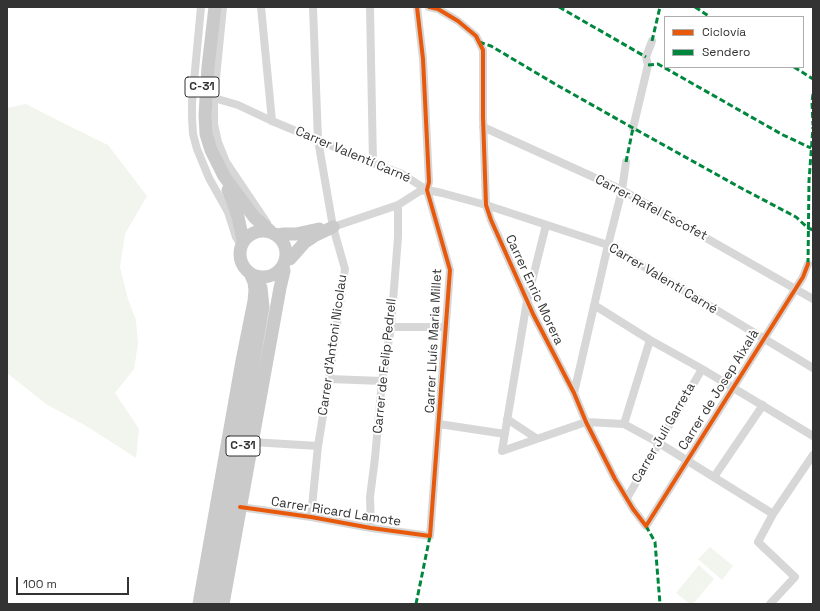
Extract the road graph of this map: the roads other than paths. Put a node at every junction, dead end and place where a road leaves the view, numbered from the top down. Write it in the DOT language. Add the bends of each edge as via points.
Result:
graph roads {
  1 [pos="202,7"];
  2 [pos="208,7"];
  3 [pos="215,7"];
  4 [pos="223,7"];
  5 [pos="261,7"];
  6 [pos="313,7"];
  7 [pos="370,7"];
  8 [pos="417,7"];
  9 [pos="429,7"];
  10 [pos="438,8"];
  11 [pos="652,41"];
  12 [pos="214,98"];
  13 [pos="272,121"];
  14 [pos="483,127"];
  15 [pos="633,128"];
  16 [pos="318,140"];
  17 [pos="626,162"];
  18 [pos="373,164"];
  19 [pos="427,190"];
  20 [pos="622,190"];
  21 [pos="398,205"];
  22 [pos="486,205"];
  23 [pos="546,225"];
  24 [pos="333,227"];
  25 [pos="273,233"];
  26 [pos="242,242"];
  27 [pos="608,245"];
  28 [pos="808,264"];
  29 [pos="282,266"];
  30 [pos="253,275"];
  31 [pos="795,288"];
  32 [pos="813,299"];
  33 [pos="527,301"];
  34 [pos="594,304"];
  35 [pos="390,327"];
  36 [pos="446,327"];
  37 [pos="763,339"];
  38 [pos="650,340"];
  39 [pos="813,368"];
  40 [pos="702,369"];
  41 [pos="329,379"];
  42 [pos="382,380"];
  43 [pos="733,387"];
  44 [pos="574,393"];
  45 [pos="763,405"];
  46 [pos="507,419"];
  47 [pos="586,422"];
  48 [pos="439,424"];
  49 [pos="624,424"];
  50 [pos="505,434"];
  51 [pos="813,436"];
  52 [pos="536,438"];
  53 [pos="252,442"];
  54 [pos="659,443"];
  55 [pos="318,446"];
  56 [pos="813,455"];
  57 [pos="687,460"];
  58 [pos="714,477"];
  59 [pos="627,498"];
  60 [pos="240,507"];
  61 [pos="773,514"];
  62 [pos="311,517"];
  63 [pos="646,526"];
  64 [pos="371,528"];
  65 [pos="430,536"];
  66 [pos="199,604"];
  67 [pos="210,604"];
  68 [pos="214,604"];
  69 [pos="223,604"];
  70 [pos="770,604"];
  1 -- 26 [label="street" via="192,102 193,134 209,178 228,212 236,238"];
  2 -- 26 [label="main road, C-31" via="200,117 204,144 232,199"];
  3 -- 25 [label="main road, C-31" via="208,67 206,134 224,176 254,217"];
  4 -- 12 [label="street"];
  5 -- 13 [label="street"];
  6 -- 16 [label="street, Carrer d'Antoni Nicolau"];
  7 -- 18 [label="street"];
  8 -- 19 [label="street, Carrer Lluís Maria Millet" via="423,59"];
  9 -- 10 [label="street"];
  10 -- 14 [label="street, Carrer Enric Morera" via="476,36 483,50"];
  11 -- 15 [label="street" via="646,57 648,65"];
  12 -- 13 [label="street, Carrer Valentí Carné" via="238,105"];
  12 -- 25 [label="street" via="214,124 226,162"];
  13 -- 16 [label="street, Carrer Valentí Carné"];
  14 -- 20 [label="street, Carrer Rafel Escofet"];
  14 -- 22 [label="street, Carrer Enric Morera"];
  16 -- 18 [label="street, Carrer Valentí Carné"];
  16 -- 24 [label="street, Carrer d'Antoni Nicolau"];
  17 -- 20 [label="street"];
  18 -- 19 [label="street, Carrer Valentí Carné" via="402,174"];
  19 -- 21 [label="street" via="420,191"];
  19 -- 22 [label="street, Carrer Valentí Carné"];
  19 -- 36 [label="street, Carrer Lluís Maria Millet" via="450,270"];
  20 -- 27 [label="street"];
  20 -- 31 [label="street, Carrer Rafel Escofet"];
  21 -- 24 [label="street"];
  21 -- 35 [label="street, Carrer de Felip Pedrell" via="398,237"];
  22 -- 23 [label="street, Carrer Valentí Carné"];
  22 -- 33 [label="street, Carrer Enric Morera"];
  23 -- 27 [label="street, Carrer Valentí Carné"];
  23 -- 33 [label="street"];
  24 -- 25 [label="main road" via="296,234"];
  24 -- 29 [label="main road" via="305,242"];
  24 -- 41 [label="street, Carrer d'Antoni Nicolau" via="345,269"];
  25 -- 26 [label="main road" via="255,231"];
  25 -- 29 [label="main road, C-31" via="283,242 286,251"];
  26 -- 30 [label="main road, C-31" via="239,257 245,269"];
  27 -- 34 [label="street"];
  27 -- 37 [label="street, Carrer Valentí Carné"];
  28 -- 31 [label="street, Carrer de Josep Aixalà"];
  29 -- 30 [label="main road" via="272,276"];
  29 -- 53 [label="main road" via="284,271"];
  29 -- 68 [label="main road, C-31" via="272,287"];
  30 -- 66 [label="main road" via="254,300"];
  30 -- 67 [label="main road, C-31" via="261,288 263,307"];
  31 -- 32 [label="street, Carrer Rafel Escofet"];
  31 -- 37 [label="street, Carrer de Josep Aixalà"];
  33 -- 44 [label="street, Carrer Enric Morera"];
  33 -- 46 [label="street"];
  34 -- 38 [label="street"];
  34 -- 44 [label="street"];
  35 -- 36 [label="street"];
  35 -- 42 [label="street, Carrer de Felip Pedrell"];
  36 -- 48 [label="street, Carrer Lluís Maria Millet"];
  37 -- 39 [label="street, Carrer Valentí Carné"];
  37 -- 43 [label="street, Carrer de Josep Aixalà"];
  38 -- 40 [label="street"];
  38 -- 49 [label="street"];
  40 -- 43 [label="street"];
  40 -- 54 [label="street, Carrer Juli Garreta"];
  41 -- 42 [label="street"];
  41 -- 55 [label="street, Carrer d'Antoni Nicolau"];
  42 -- 64 [label="street, Carrer de Felip Pedrell" via="370,497"];
  43 -- 45 [label="street"];
  43 -- 57 [label="street, Carrer de Josep Aixalà"];
  44 -- 47 [label="street, Carrer Enric Morera"];
  45 -- 51 [label="street"];
  45 -- 58 [label="street"];
  46 -- 50 [label="street"];
  46 -- 52 [label="street"];
  47 -- 49 [label="street"];
  47 -- 52 [label="street"];
  47 -- 59 [label="street, Carrer Enric Morera"];
  48 -- 50 [label="street"];
  48 -- 65 [label="street, Carrer Lluís Maria Millet"];
  49 -- 54 [label="street"];
  50 -- 52 [label="street" via="502,451"];
  53 -- 55 [label="street"];
  53 -- 60 [label="main road"];
  54 -- 57 [label="street"];
  54 -- 59 [label="street, Carrer Juli Garreta"];
  55 -- 62 [label="street, Carrer d'Antoni Nicolau"];
  56 -- 61 [label="street"];
  57 -- 58 [label="street"];
  57 -- 63 [label="street, Carrer de Josep Aixalà"];
  58 -- 61 [label="street"];
  59 -- 63 [label="street, Carrer Enric Morera"];
  60 -- 62 [label="street, Carrer Ricard Lamote"];
  60 -- 69 [label="main road"];
  61 -- 70 [label="street" via="758,542 795,577"];
  62 -- 64 [label="street, Carrer Ricard Lamote"];
  64 -- 65 [label="street, Carrer Ricard Lamote"];
}
